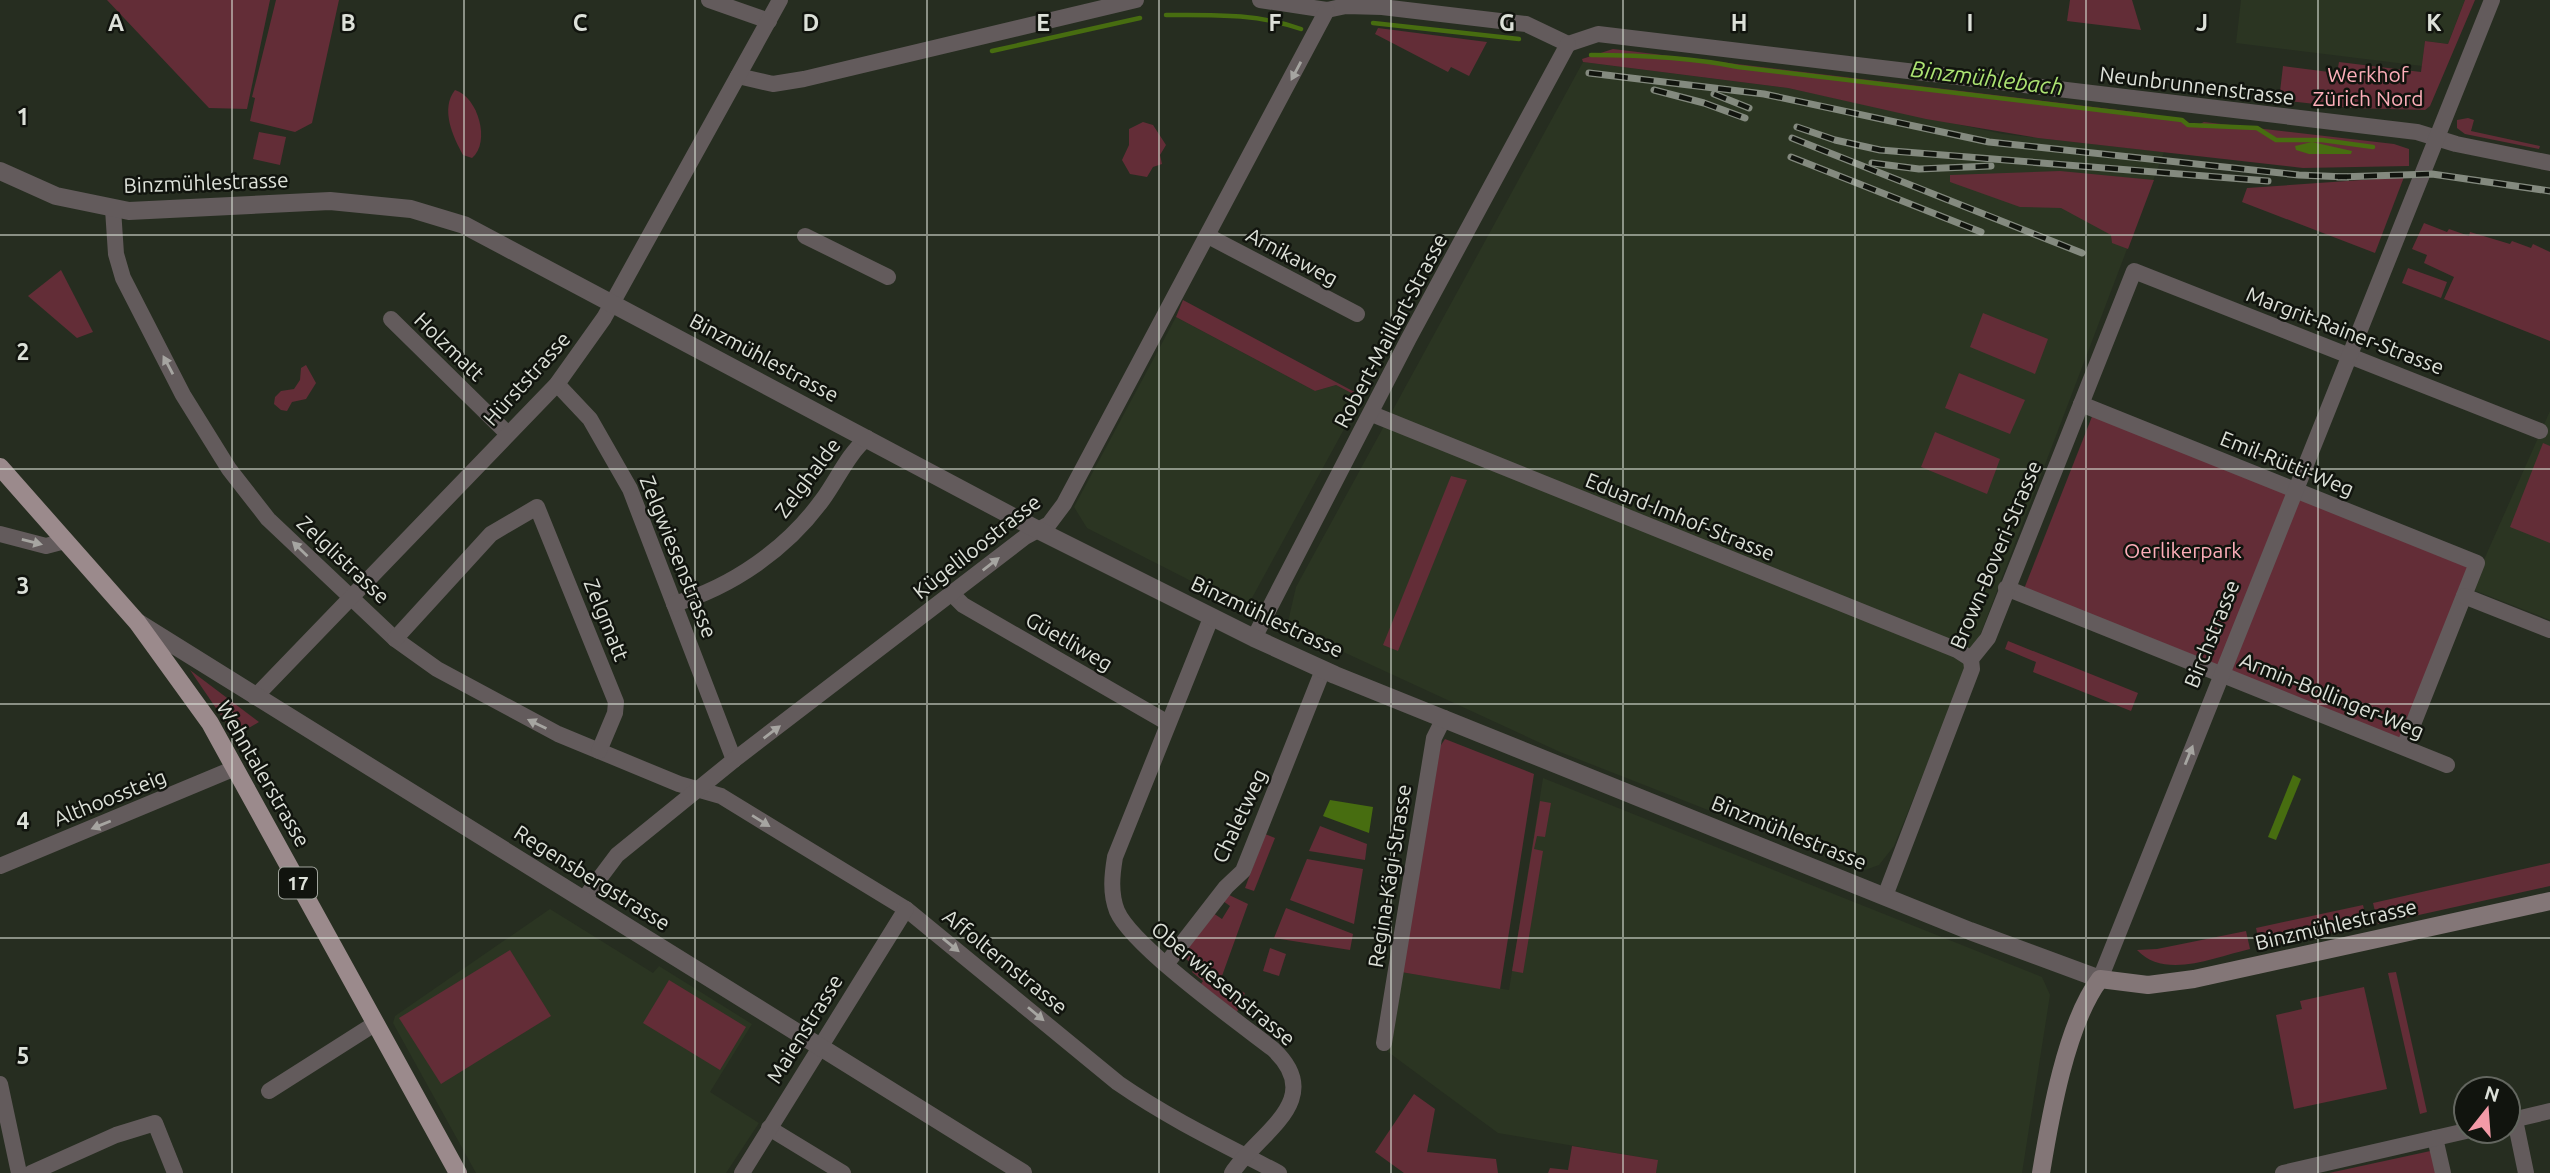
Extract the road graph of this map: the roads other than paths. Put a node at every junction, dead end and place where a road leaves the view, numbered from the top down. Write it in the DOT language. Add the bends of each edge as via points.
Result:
graph roads {
  1 [pos="709,0"];
  2 [pos="780,0"];
  3 [pos="1136,0"];
  4 [pos="1260,0"];
  5 [pos="2492,0"];
  6 [pos="1327,10"];
  7 [pos="769,22"];
  8 [pos="1569,44"];
  9 [pos="738,76"];
  10 [pos="2436,138"];
  11 [pos="2550,163"];
  12 [pos="0,171"];
  13 [pos="113,209"];
  14 [pos="805,236"];
  15 [pos="1208,236"];
  16 [pos="2134,271"];
  17 [pos="888,277"];
  18 [pos="613,302"];
  19 [pos="1357,314"];
  20 [pos="391,320"];
  21 [pos="2348,355"];
  22 [pos="557,384"];
  23 [pos="2081,404"];
  24 [pos="1372,414"];
  25 [pos="2540,431"];
  26 [pos="508,434"];
  27 [pos="867,438"];
  28 [pos="0,467"];
  29 [pos="2295,490"];
  30 [pos="1038,530"];
  31 [pos="0,534"];
  32 [pos="65,541"];
  33 [pos="2007,587"];
  34 [pos="952,594"];
  35 [pos="349,596"];
  36 [pos="2464,596"];
  37 [pos="674,604"];
  38 [pos="1212,618"];
  39 [pos="137,622"];
  40 [pos="2550,630"];
  41 [pos="1254,638"];
  42 [pos="395,639"];
  43 [pos="1971,659"];
  44 [pos="1323,670"];
  45 [pos="2221,674"];
  46 [pos="255,697"];
  47 [pos="1444,718"];
  48 [pos="1168,723"];
  49 [pos="2404,747"];
  50 [pos="600,751"];
  51 [pos="734,760"];
  52 [pos="2447,765"];
  53 [pos="235,768"];
  54 [pos="700,791"];
  55 [pos="0,866"];
  56 [pos="1885,896"];
  57 [pos="584,899"];
  58 [pos="2550,901"];
  59 [pos="906,909"];
  60 [pos="1167,963"];
  61 [pos="2100,979"];
  62 [pos="376,1023"];
  63 [pos="1384,1043"];
  64 [pos="819,1046"];
  65 [pos="0,1084"];
  66 [pos="269,1091"];
  67 [pos="2550,1111"];
  68 [pos="2522,1117"];
  69 [pos="769,1128"];
  70 [pos="2452,1134"];
  71 [pos="2435,1138"];
  72 [pos="2518,1145"];
  73 [pos="1244,1155"];
  74 [pos="2321,1169"];
  75 [pos="19,1173"];
  76 [pos="31,1173"];
  77 [pos="175,1173"];
  78 [pos="458,1173"];
  79 [pos="742,1173"];
  80 [pos="843,1173"];
  81 [pos="1023,1173"];
  82 [pos="1232,1173"];
  83 [pos="1279,1173"];
  84 [pos="2040,1173"];
  85 [pos="2283,1173"];
  86 [pos="2443,1173"];
  87 [pos="2526,1173"];
  1 -- 7 [label="street"];
  2 -- 7 [label="street, Hürststrasse"];
  3 -- 9 [label="street" via="804,79 773,84"];
  4 -- 6 [label="street"];
  5 -- 10 [label="street, Birchstrasse"];
  6 -- 8 [label="street" via="1382,7 1526,24"];
  6 -- 15 [label="street, Kügeliloostrasse, one-way"];
  7 -- 9 [label="street, Hürststrasse"];
  8 -- 10 [label="street, Neunbrunnenstrasse" via="1598,34 2417,132"];
  8 -- 24 [label="street, Robert-Maillart-Strasse"];
  9 -- 18 [label="street, Hürststrasse"];
  10 -- 11 [label="street, Neunbrunnenstrasse"];
  10 -- 21 [label="street, Birchstrasse"];
  12 -- 13 [label="street, Binzmühlestrasse" via="56,196"];
  13 -- 18 [label="street, Binzmühlestrasse" via="156,212 330,201 411,209 464,225"];
  35 -- 13 [label="street, Zelglistrasse, one-way" via="268,519 204,432 123,278"];
  14 -- 17 [label="street"];
  15 -- 19 [label="street, Arnikaweg"];
  15 -- 30 [label="street, Kügeliloostrasse" via="1064,504 1049,524"];
  16 -- 21 [label="street, Margrit-Rainer-Strasse"];
  16 -- 23 [label="street, Brown-Boveri-Strasse"];
  18 -- 22 [label="street, Hürststrasse"];
  18 -- 27 [label="street, Binzmühlestrasse"];
  20 -- 26 [label="street, Holzmatt"];
  21 -- 25 [label="street, Margrit-Rainer-Strasse"];
  21 -- 29 [label="street, Birchstrasse"];
  22 -- 26 [label="street, Hürststrasse"];
  22 -- 37 [label="street, Zelgwiesenstrasse" via="608,446 630,489"];
  23 -- 29 [label="street, Emil-Rütti-Weg"];
  23 -- 33 [label="street, Brown-Boveri-Strasse"];
  24 -- 41 [label="street, Robert-Maillart-Strasse"];
  24 -- 43 [label="street, Eduard-Imhof-Strasse"];
  26 -- 35 [label="street, Hürststrasse"];
  27 -- 30 [label="street, Binzmühlestrasse"];
  27 -- 37 [label="street, Zelghalde" via="819,504 784,542 718,588"];
  28 -- 32 [label="main road, Wehntalerstrasse / 17"];
  29 -- 36 [label="street, Emil-Rütti-Weg" via="2477,563"];
  29 -- 45 [label="street, Birchstrasse"];
  34 -- 30 [label="street, Kügeliloostrasse, one-way"];
  30 -- 38 [label="street, Binzmühlestrasse"];
  31 -- 32 [label="street, one-way" via="46,546"];
  32 -- 39 [label="main road, Wehntalerstrasse / 17"];
  33 -- 43 [label="street, Brown-Boveri-Strasse" via="1988,638"];
  33 -- 45 [label="street, Armin-Bollinger-Weg"];
  34 -- 48 [label="street, Güetliweg" via="962,605"];
  51 -- 34 [label="street, Kügeliloostrasse, one-way"];
  35 -- 42 [label="street, Zelglistrasse"];
  35 -- 46 [label="street, Hürststrasse"];
  36 -- 40 [label="street"];
  36 -- 49 [label="street"];
  37 -- 51 [label="street, Zelgwiesenstrasse"];
  38 -- 41 [label="street, Binzmühlestrasse"];
  38 -- 48 [label="street, Oberwiesenstrasse"];
  39 -- 46 [label="street, Regensbergstrasse"];
  39 -- 53 [label="main road, Wehntalerstrasse / 17" via="211,723"];
  41 -- 44 [label="street, Binzmühlestrasse"];
  50 -- 42 [label="street, Zelglistrasse, one-way" via="517,714 437,669"];
  42 -- 50 [label="street, Zelgmatt" via="491,534 537,507 616,702"];
  43 -- 56 [label="street, Brown-Boveri-Strasse" via="1972,669"];
  44 -- 47 [label="street, Binzmühlestrasse"];
  44 -- 60 [label="street, Chaletweg" via="1242,871"];
  45 -- 49 [label="street, Armin-Bollinger-Weg"];
  61 -- 45 [label="street, Birchstrasse, one-way"];
  46 -- 57 [label="street, Regensbergstrasse"];
  47 -- 56 [label="street, Binzmühlestrasse"];
  47 -- 63 [label="street, Regina-Kägi-Strasse" via="1434,738"];
  48 -- 60 [label="street, Oberwiesenstrasse" via="1115,858 1112,877 1123,922 1137,940"];
  49 -- 52 [label="street, Armin-Bollinger-Weg"];
  50 -- 54 [label="street, Zelglistrasse"];
  51 -- 54 [label="street, Kügeliloostrasse"];
  53 -- 55 [label="street, Althoossteig, one-way"];
  53 -- 62 [label="main road, Wehntalerstrasse / 17"];
  54 -- 57 [label="street, Kügeliloostrasse" via="617,855"];
  54 -- 59 [label="street, Affolternstrasse, one-way" via="721,796"];
  56 -- 61 [label="street, Binzmühlestrasse"];
  57 -- 64 [label="street, Regensbergstrasse"];
  58 -- 61 [label="main road, Binzmühlestrasse" via="2194,979 2148,985"];
  59 -- 64 [label="street, Maienstrasse"];
  59 -- 73 [label="street, Affolternstrasse, one-way" via="1118,1083 1178,1122"];
  60 -- 73 [label="street, Oberwiesenstrasse" via="1273,1049 1291,1076 1288,1111"];
  61 -- 84 [label="main road, Birchstrasse" via="2089,993 2065,1063"];
  62 -- 66 [label="street"];
  62 -- 78 [label="main road, Wehntalerstrasse / 17"];
  64 -- 69 [label="street, Maienstrasse"];
  64 -- 81 [label="street, Regensbergstrasse"];
  65 -- 75 [label="street"];
  67 -- 68 [label="street"];
  69 -- 79 [label="street, Maienstrasse"];
  69 -- 80 [label="street"];
  70 -- 71 [label="street"];
  71 -- 74 [label="street"];
  71 -- 86 [label="street"];
  72 -- 87 [label="street"];
  73 -- 82 [label="street, Oberwiesenstrasse"];
  73 -- 83 [label="street, Affolternstrasse"];
  74 -- 85 [label="street"];
  76 -- 77 [label="street" via="155,1123"];
}
